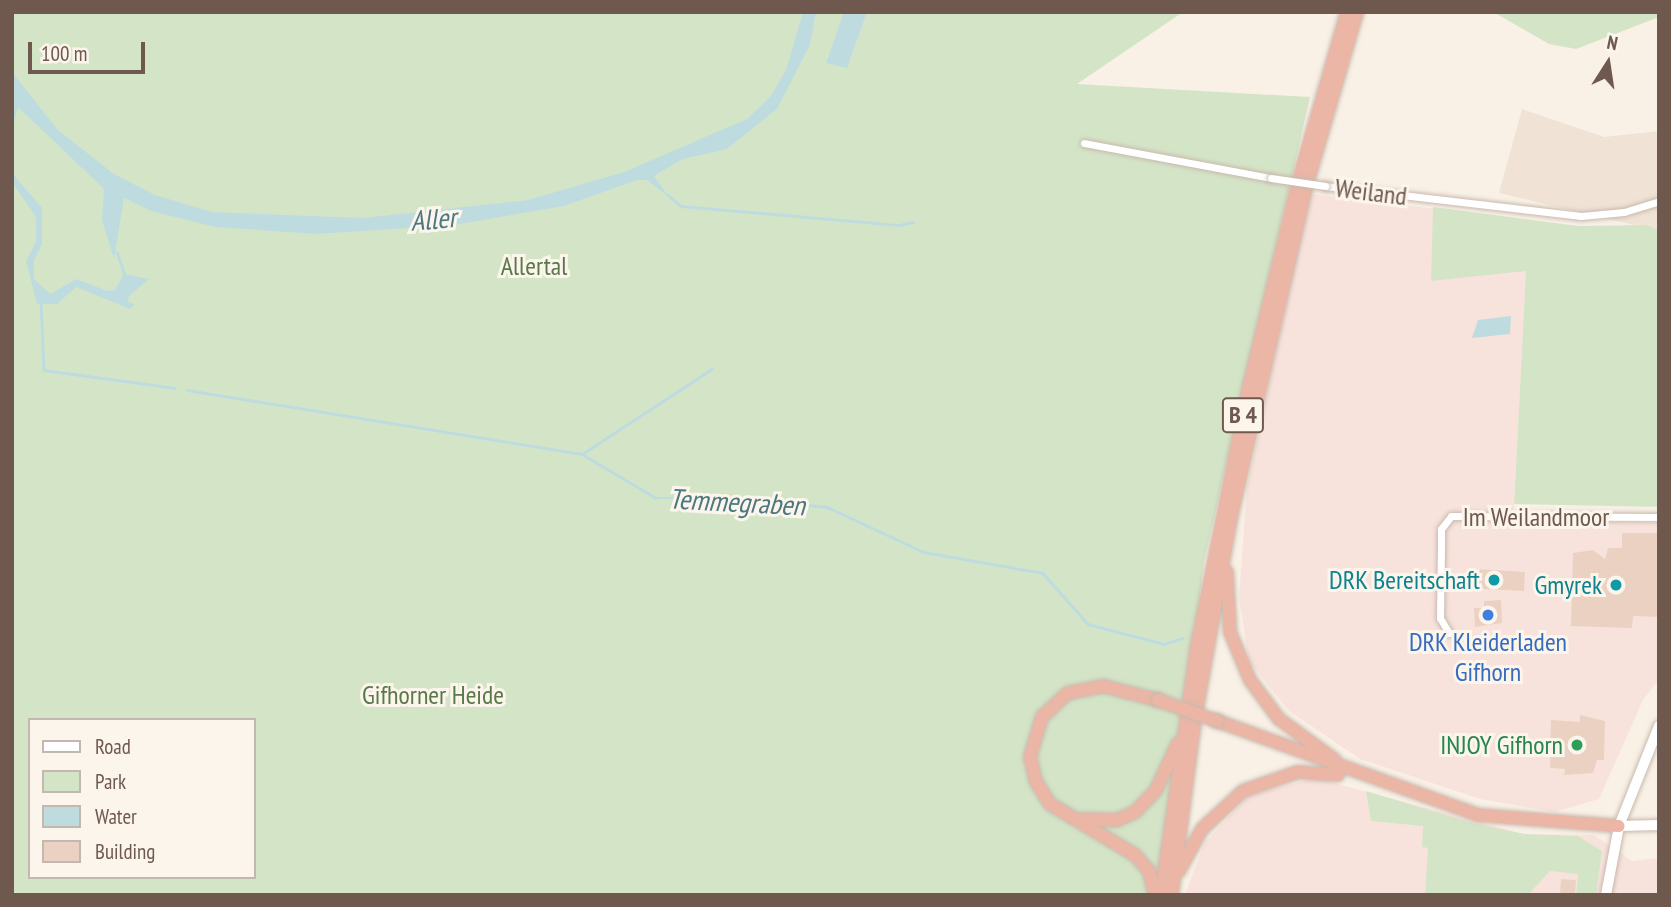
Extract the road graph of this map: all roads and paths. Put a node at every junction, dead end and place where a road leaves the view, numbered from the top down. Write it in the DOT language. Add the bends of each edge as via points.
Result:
graph roads {
  1 [pos="1347,12"];
  2 [pos="1357,12"];
  3 [pos="1084,144"];
  4 [pos="1659,201"];
  5 [pos="1659,517"];
  6 [pos="1231,518"];
  7 [pos="1449,633"];
  8 [pos="1659,726"];
  9 [pos="1184,728"];
  10 [pos="1375,782"];
  11 [pos="1063,814"];
  12 [pos="1659,825"];
  13 [pos="1619,826"];
  14 [pos="1172,891"];
  15 [pos="1155,895"];
  16 [pos="1161,895"];
  17 [pos="1606,895"];
  1 -- 9 [label="highway, B 4" via="1297,186 1249,386"];
  2 -- 6 [label="highway, B 4" via="1306,188"];
  3 -- 4 [label="street, Weiland, bridge" via="1325,186 1581,216 1624,212"];
  5 -- 7 [label="street, Im Weilandmoor" via="1451,516 1441,529 1440,618"];
  6 -- 10 [label="highway" via="1226,606 1250,680 1298,737"];
  6 -- 14 [label="highway, B 4"];
  8 -- 13 [label="street"];
  9 -- 11 [label="highway" via="1156,790 1135,812 1100,822"];
  9 -- 16 [label="highway, B 4"];
  10 -- 11 [label="highway, bridge" via="1158,700 1094,686 1068,693 1047,710 1034,732 1031,766 1044,797"];
  10 -- 13 [label="highway" via="1478,815"];
  10 -- 14 [label="highway" via="1318,771 1260,782 1202,829"];
  11 -- 15 [label="highway" via="1135,855 1149,871"];
  12 -- 13 [label="street"];
  13 -- 17 [label="street"];
}
